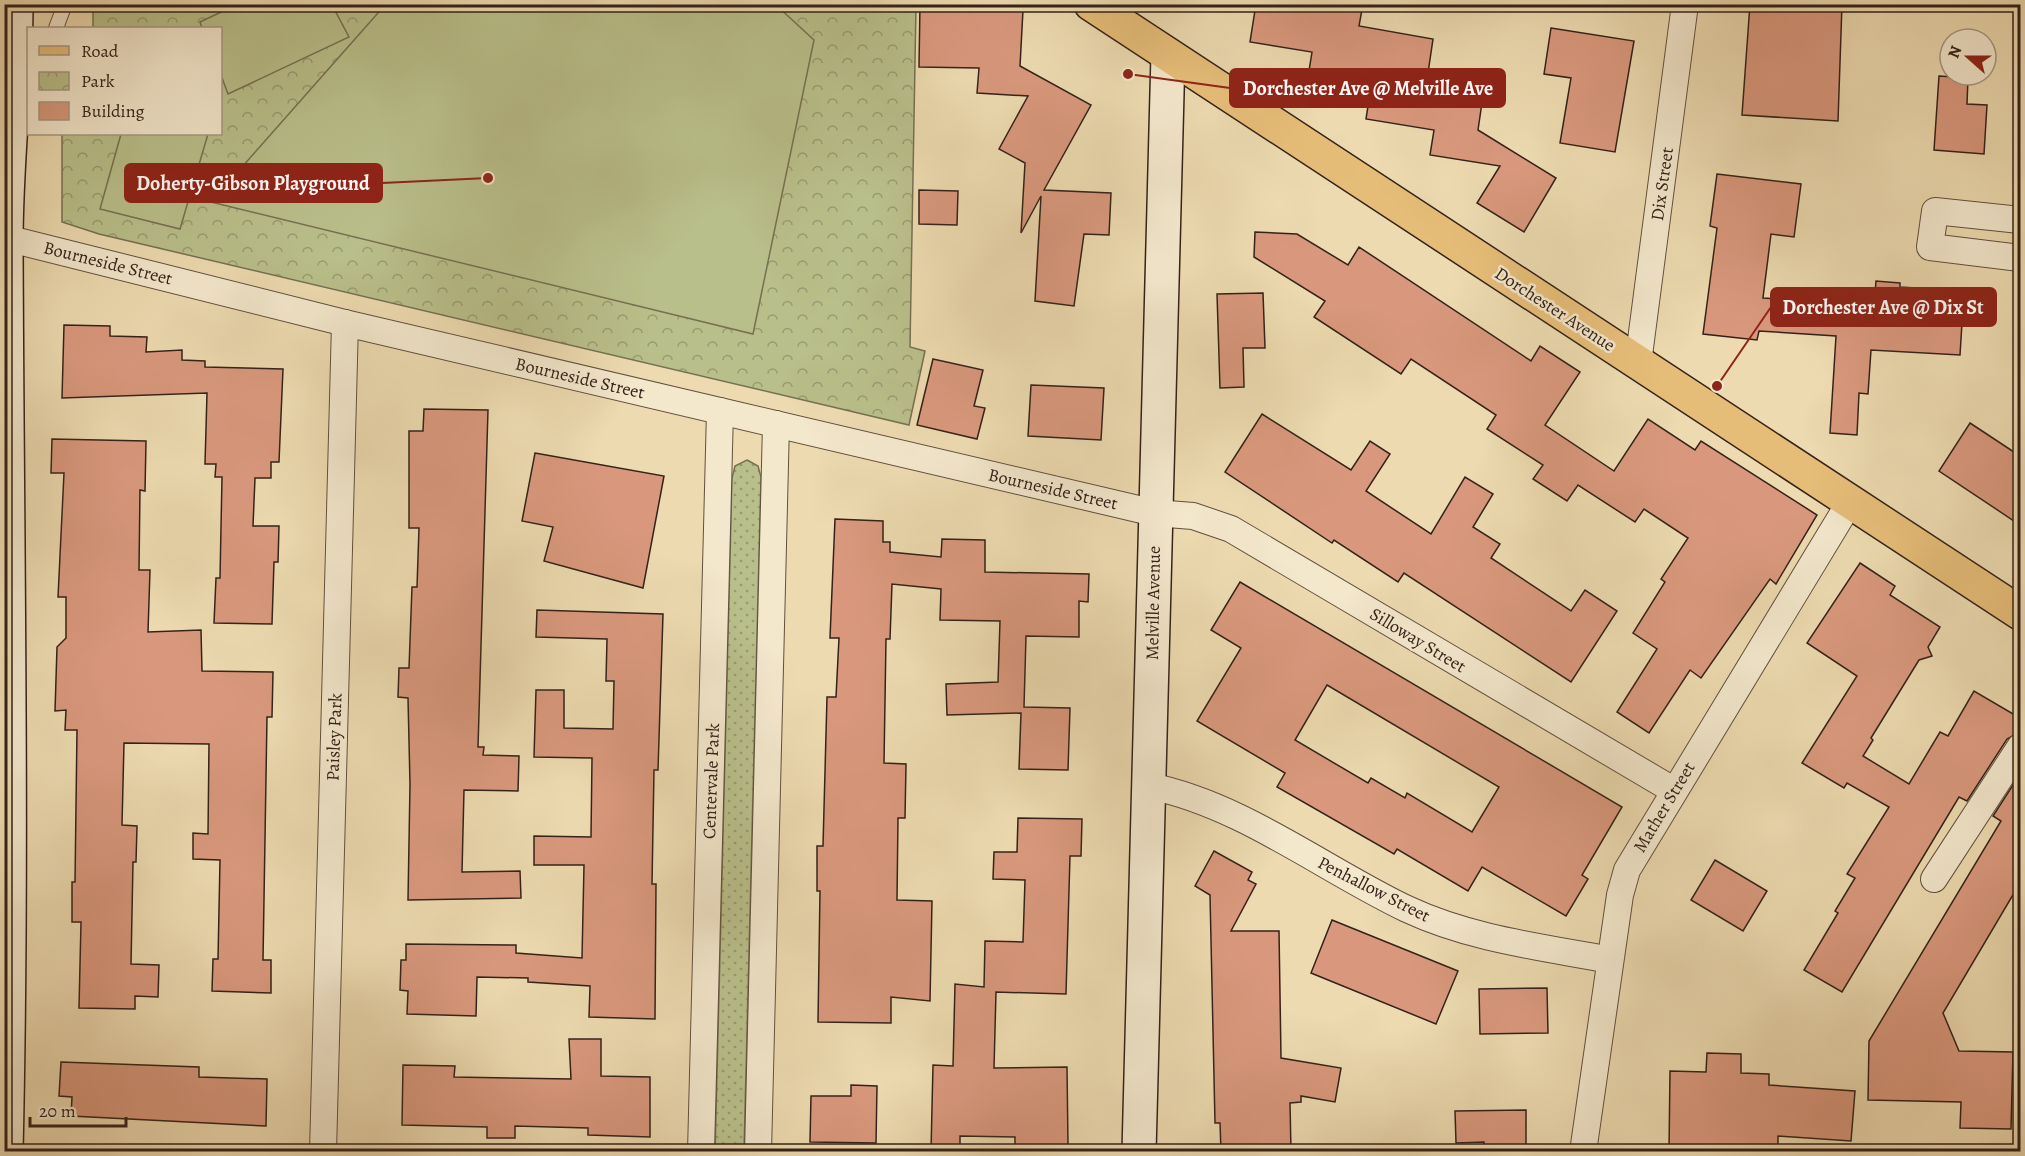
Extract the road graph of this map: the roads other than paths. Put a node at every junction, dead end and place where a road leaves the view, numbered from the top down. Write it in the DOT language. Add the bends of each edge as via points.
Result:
graph roads {
  1 [pos="16,4"];
  2 [pos="65,4"];
  3 [pos="1685,4"];
  4 [pos="1107,10"];
  5 [pos="56,27"];
  6 [pos="1168,55"];
  7 [pos="16,67"];
  8 [pos="2020,220"];
  9 [pos="6,238"];
  10 [pos="2020,258"];
  11 [pos="345,324"];
  12 [pos="1638,363"];
  13 [pos="720,411"];
  14 [pos="776,424"];
  15 [pos="1850,502"];
  16 [pos="1155,513"];
  17 [pos="2020,613"];
  18 [pos="7,635"];
  19 [pos="2020,747"];
  20 [pos="1149,786"];
  21 [pos="1673,790"];
  22 [pos="1934,879"];
  23 [pos="1611,960"];
  24 [pos="6,1152"];
  25 [pos="323,1152"];
  26 [pos="701,1152"];
  27 [pos="758,1152"];
  28 [pos="1139,1152"];
  29 [pos="1583,1152"];
  1 -- 7 [label="street"];
  2 -- 5 [label="lane"];
  3 -- 12 [label="street, Dix Street"];
  4 -- 6 [label="main road, Dorchester Avenue"];
  6 -- 12 [label="main road, Dorchester Avenue"];
  6 -- 16 [label="street, Melville Avenue"];
  7 -- 9 [label="street"];
  8 -- 10 [label="street" via="1935,211 1930,247"];
  9 -- 11 [label="street, Bourneside Street"];
  9 -- 18 [label="street"];
  11 -- 13 [label="street, Bourneside Street"];
  11 -- 25 [label="street, Paisley Park"];
  12 -- 15 [label="main road, Dorchester Avenue"];
  13 -- 14 [label="street, Bourneside Street"];
  13 -- 26 [label="street, Centervale Park"];
  14 -- 16 [label="street, Bourneside Street"];
  14 -- 27 [label="street"];
  15 -- 17 [label="main road, Dorchester Avenue"];
  15 -- 21 [label="street, Mather Street"];
  16 -- 20 [label="street, Melville Avenue"];
  16 -- 21 [label="street, Silloway Street" via="1193,516 1231,529"];
  18 -- 24 [label="street" via="10,977"];
  19 -- 22 [label="street"];
  20 -- 23 [label="street, Penhallow Street" via="1188,796 1225,812 1398,904 1448,925 1489,937"];
  20 -- 28 [label="street, Melville Avenue"];
  21 -- 23 [label="street, Mather Street" via="1628,870 1620,895"];
  23 -- 29 [label="street, Mather Street"];
}
